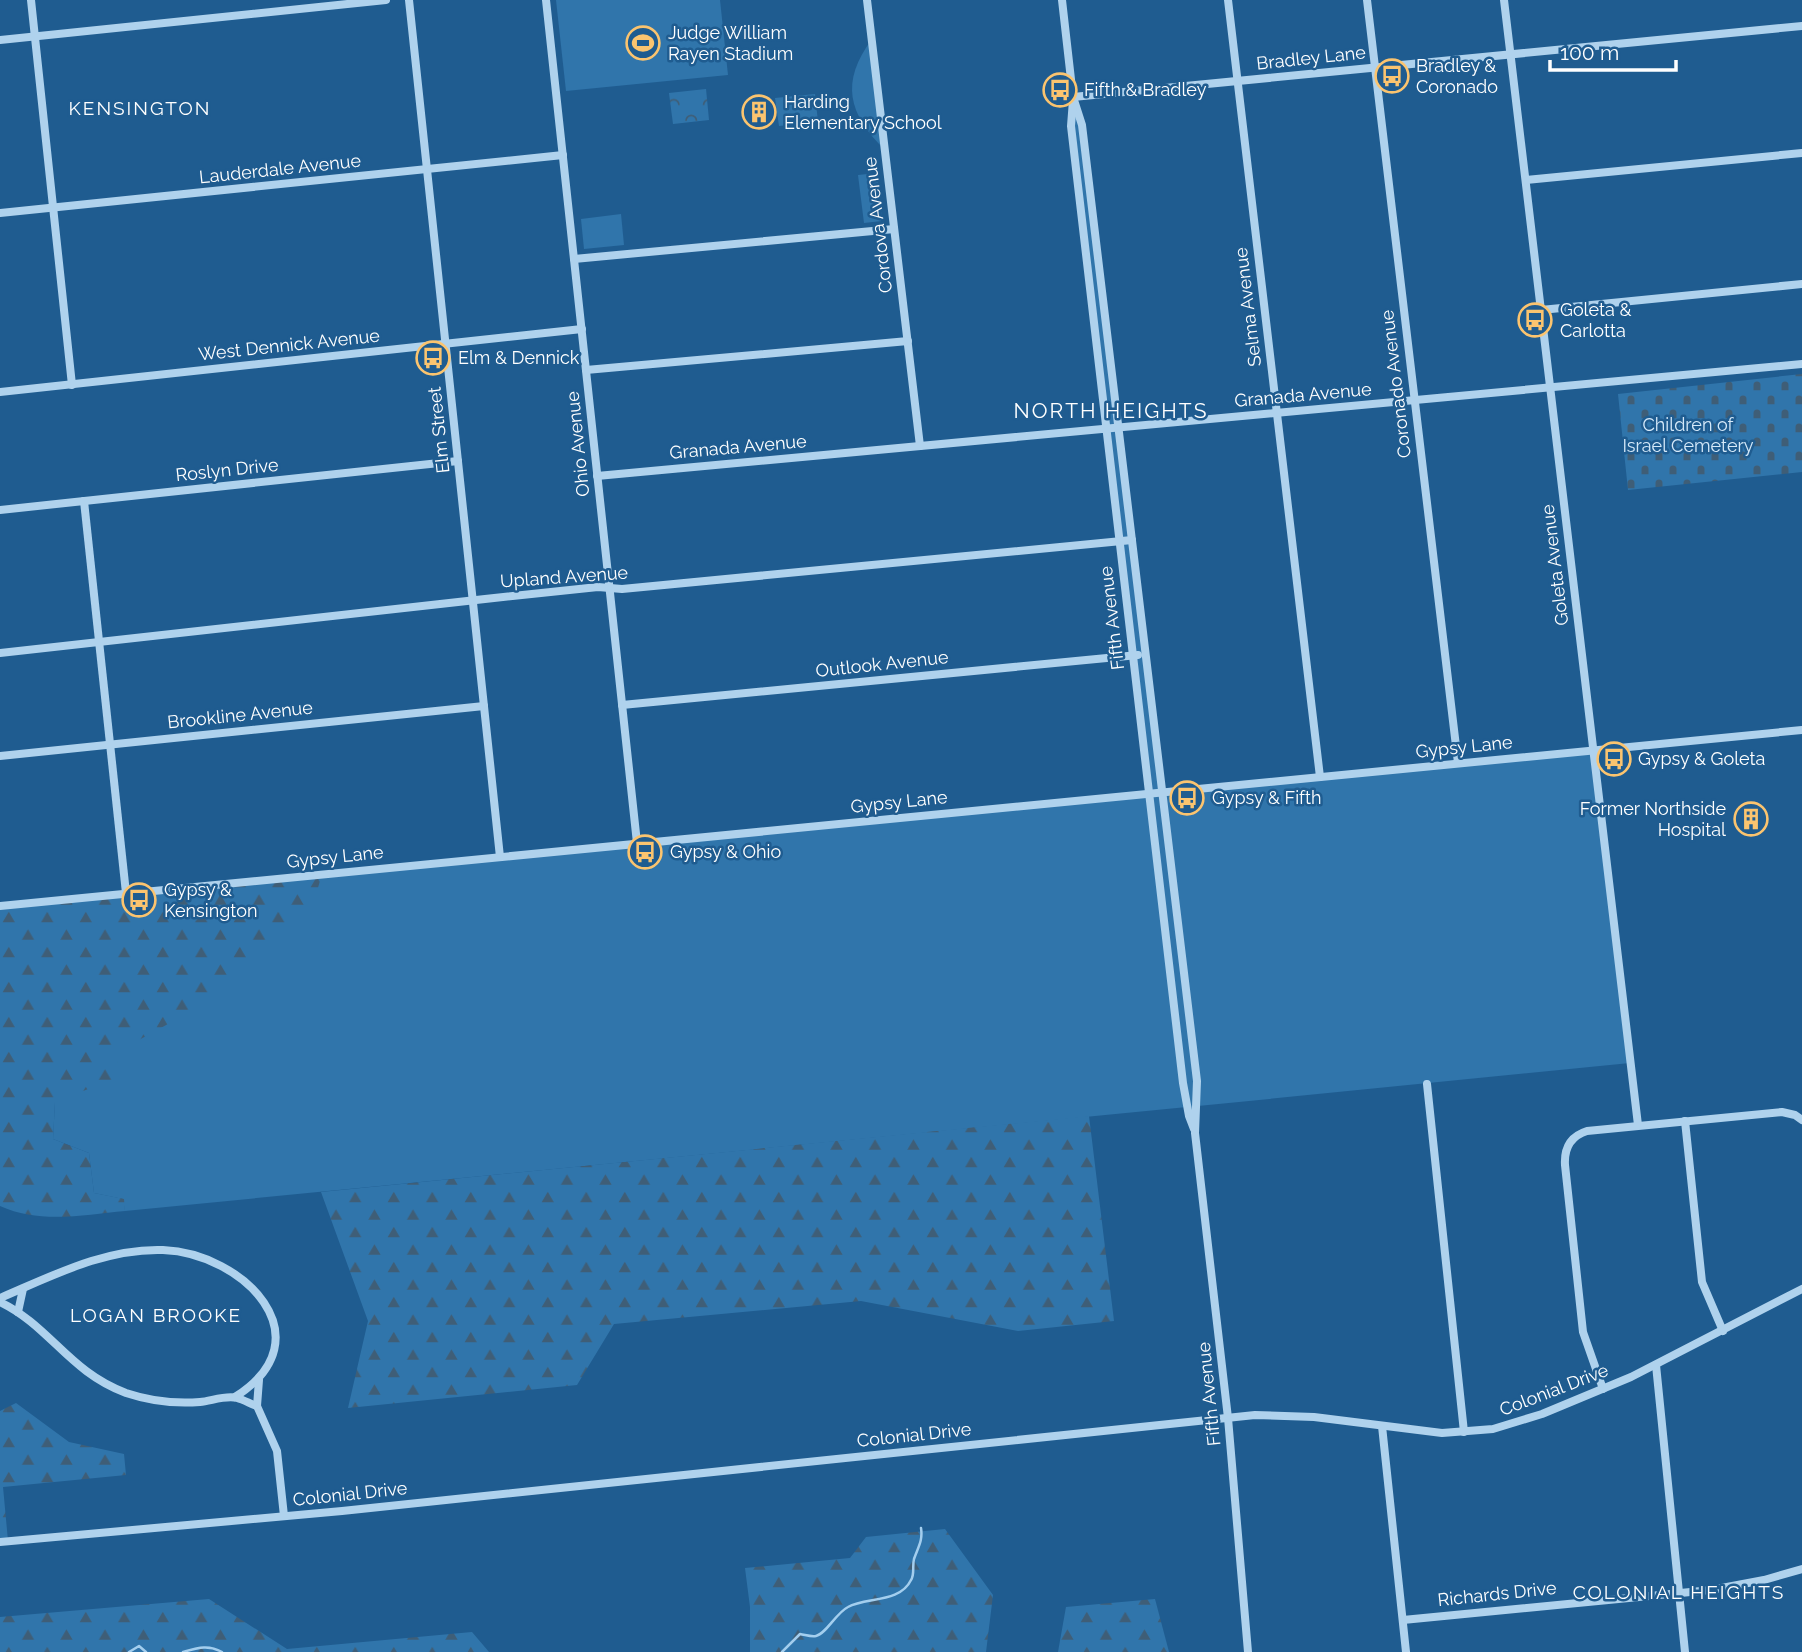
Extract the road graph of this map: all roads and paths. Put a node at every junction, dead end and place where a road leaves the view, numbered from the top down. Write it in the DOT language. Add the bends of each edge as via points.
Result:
graph roads {
  1 [pos="31,0"];
  2 [pos="386,0"];
  3 [pos="409,0"];
  4 [pos="546,0"];
  5 [pos="867,0"];
  6 [pos="1062,0"];
  7 [pos="1228,0"];
  8 [pos="1367,0"];
  9 [pos="1504,0"];
  10 [pos="1802,26"];
  11 [pos="34,36"];
  12 [pos="0,40"];
  13 [pos="1510,54"];
  14 [pos="1375,68"];
  15 [pos="1237,81"];
  16 [pos="1073,97"];
  17 [pos="1802,153"];
  18 [pos="563,155"];
  19 [pos="426,169"];
  20 [pos="1526,180"];
  21 [pos="52,208"];
  22 [pos="0,213"];
  23 [pos="894,229"];
  24 [pos="574,259"];
  25 [pos="1802,284"];
  26 [pos="1541,310"];
  27 [pos="582,329"];
  28 [pos="908,341"];
  29 [pos="445,344"];
  30 [pos="1802,364"];
  31 [pos="586,370"];
  32 [pos="72,384"];
  33 [pos="1550,388"];
  34 [pos="0,392"];
  35 [pos="1415,401"];
  36 [pos="1277,414"];
  37 [pos="1118,428"];
  38 [pos="1106,429"];
  39 [pos="920,446"];
  40 [pos="458,461"];
  41 [pos="597,476"];
  42 [pos="83,501"];
  43 [pos="0,510"];
  44 [pos="1132,540"];
  45 [pos="1119,541"];
  46 [pos="609,588"];
  47 [pos="473,600"];
  48 [pos="99,642"];
  49 [pos="0,653"];
  50 [pos="1145,654"];
  51 [pos="1133,655"];
  52 [pos="622,705"];
  53 [pos="484,706"];
  54 [pos="1802,730"];
  55 [pos="110,744"];
  56 [pos="1594,750"];
  57 [pos="0,756"];
  58 [pos="1458,764"];
  59 [pos="1320,777"];
  60 [pos="1163,792"];
  61 [pos="1150,793"];
  62 [pos="637,843"];
  63 [pos="500,857"];
  64 [pos="126,893"];
  65 [pos="0,906"];
  66 [pos="1427,1084"];
  67 [pos="1802,1120"];
  68 [pos="1685,1121"];
  69 [pos="1638,1125"];
  70 [pos="1195,1133"];
  71 [pos="23,1289"];
  72 [pos="1802,1289"];
  73 [pos="0,1300"];
  74 [pos="18,1312"];
  75 [pos="1723,1331"];
  76 [pos="1656,1365"];
  77 [pos="259,1380"];
  78 [pos="1603,1389"];
  79 [pos="235,1397"];
  80 [pos="257,1406"];
  81 [pos="1228,1418"];
  82 [pos="1382,1426"];
  83 [pos="1464,1432"];
  84 [pos="284,1516"];
  85 [pos="0,1542"];
  86 [pos="1802,1569"];
  87 [pos="1679,1592"];
  88 [pos="1403,1620"];
  89 [pos="1248,1652"];
  90 [pos="1406,1652"];
  91 [pos="1685,1652"];
  1 -- 11 [label="street"];
  2 -- 11 [label="street"];
  3 -- 19 [label="street, Elm Street"];
  4 -- 18 [label="street, Ohio Avenue"];
  5 -- 23 [label="street, Cordova Avenue"];
  6 -- 16 [label="street, Fifth Avenue"];
  7 -- 15 [label="street, Selma Avenue"];
  8 -- 14 [label="street, Coronado Avenue"];
  9 -- 13 [label="street, Goleta Avenue"];
  10 -- 13 [label="street, Bradley Lane"];
  11 -- 12 [label="street"];
  11 -- 21 [label="street"];
  13 -- 14 [label="street, Bradley Lane"];
  13 -- 20 [label="street, Goleta Avenue"];
  14 -- 15 [label="street, Bradley Lane"];
  14 -- 35 [label="street, Coronado Avenue"];
  15 -- 16 [label="street, Bradley Lane"];
  15 -- 36 [label="street, Selma Avenue"];
  16 -- 37 [label="street, Fifth Avenue" via="1082,125"];
  16 -- 38 [label="street, Fifth Avenue" via="1070,126"];
  17 -- 20 [label="street"];
  18 -- 19 [label="street, Lauderdale Avenue"];
  18 -- 24 [label="street, Ohio Avenue"];
  19 -- 21 [label="street, Lauderdale Avenue"];
  19 -- 29 [label="street, Elm Street"];
  20 -- 26 [label="street, Goleta Avenue"];
  21 -- 22 [label="street, Lauderdale Avenue"];
  21 -- 32 [label="street"];
  23 -- 24 [label="street"];
  23 -- 28 [label="street, Cordova Avenue"];
  24 -- 27 [label="street, Ohio Avenue"];
  25 -- 26 [label="street"];
  26 -- 33 [label="street, Goleta Avenue"];
  27 -- 29 [label="street, West Dennick Avenue"];
  27 -- 31 [label="street, Ohio Avenue"];
  28 -- 31 [label="street"];
  28 -- 39 [label="street, Cordova Avenue"];
  29 -- 32 [label="street, West Dennick Avenue"];
  29 -- 40 [label="street, Elm Street"];
  30 -- 33 [label="street, Granada Avenue"];
  31 -- 41 [label="street, Ohio Avenue"];
  32 -- 34 [label="street, West Dennick Avenue"];
  33 -- 35 [label="street, Granada Avenue"];
  33 -- 56 [label="street, Goleta Avenue"];
  35 -- 36 [label="street, Granada Avenue"];
  35 -- 58 [label="street, Coronado Avenue"];
  36 -- 37 [label="street, Granada Avenue"];
  36 -- 59 [label="street, Selma Avenue"];
  37 -- 38 [label="street, Granada Avenue"];
  37 -- 44 [label="street, Fifth Avenue"];
  38 -- 39 [label="street, Granada Avenue"];
  38 -- 45 [label="street, Fifth Avenue"];
  39 -- 41 [label="street, Granada Avenue"];
  40 -- 42 [label="street, Roslyn Drive"];
  40 -- 47 [label="street, Elm Street"];
  41 -- 46 [label="street, Ohio Avenue"];
  42 -- 43 [label="street, Roslyn Drive"];
  42 -- 48 [label="street"];
  44 -- 45 [label="street, Upland Avenue"];
  44 -- 50 [label="street, Fifth Avenue"];
  45 -- 46 [label="street, Upland Avenue"];
  45 -- 51 [label="street, Fifth Avenue"];
  46 -- 47 [label="street, Upland Avenue"];
  46 -- 52 [label="street, Ohio Avenue"];
  47 -- 48 [label="street, Upland Avenue"];
  47 -- 53 [label="street, Elm Street"];
  48 -- 49 [label="street, Upland Avenue"];
  48 -- 55 [label="street"];
  50 -- 51 [label="street, Outlook Avenue"];
  50 -- 60 [label="street, Fifth Avenue"];
  51 -- 52 [label="street, Outlook Avenue"];
  51 -- 61 [label="street, Fifth Avenue"];
  52 -- 62 [label="street, Ohio Avenue"];
  53 -- 55 [label="street, Brookline Avenue"];
  53 -- 63 [label="street, Elm Street"];
  54 -- 56 [label="street, Gypsy Lane"];
  55 -- 57 [label="street, Brookline Avenue"];
  55 -- 64 [label="street"];
  56 -- 58 [label="street, Gypsy Lane"];
  56 -- 69 [label="street, Goleta Avenue"];
  58 -- 59 [label="street, Gypsy Lane"];
  59 -- 60 [label="street, Gypsy Lane"];
  60 -- 61 [label="street, Gypsy Lane"];
  60 -- 70 [label="street, Fifth Avenue" via="1197,1081"];
  61 -- 62 [label="street, Gypsy Lane"];
  61 -- 70 [label="street, Fifth Avenue" via="1183,1083"];
  62 -- 63 [label="street, Gypsy Lane"];
  63 -- 64 [label="street, Gypsy Lane"];
  64 -- 65 [label="street, Gypsy Lane"];
  66 -- 83 [label="street"];
  67 -- 68 [label="street" via="1782,1112"];
  68 -- 69 [label="street"];
  68 -- 75 [label="street" via="1702,1282"];
  69 -- 78 [label="street" via="1580,1133 1569,1143 1564,1157 1583,1332"];
  70 -- 81 [label="street, Fifth Avenue"];
  71 -- 73 [label="street"];
  71 -- 74 [label="street"];
  71 -- 77 [label="street" via="80,1264 127,1252 169,1250 207,1259 246,1283 273,1319 274,1348"];
  72 -- 75 [label="street, Colonial Drive"];
  73 -- 74 [label="street"];
  74 -- 79 [label="street" via="79,1368 124,1392 177,1402"];
  75 -- 76 [label="street, Colonial Drive"];
  76 -- 78 [label="street, Colonial Drive"];
  76 -- 87 [label="street"];
  77 -- 79 [label="street"];
  77 -- 80 [label="street"];
  78 -- 83 [label="street, Colonial Drive" via="1520,1422"];
  79 -- 80 [label="street"];
  80 -- 84 [label="street" via="275,1443"];
  81 -- 82 [label="street, Colonial Drive" via="1286,1415"];
  81 -- 84 [label="street, Colonial Drive"];
  81 -- 89 [label="street, Fifth Avenue"];
  82 -- 83 [label="street, Colonial Drive"];
  82 -- 88 [label="street"];
  84 -- 85 [label="street, Colonial Drive"];
  86 -- 87 [label="street, Richards Drive" via="1738,1586"];
  87 -- 88 [label="street, Richards Drive"];
  87 -- 91 [label="street"];
  88 -- 90 [label="street"];
}
